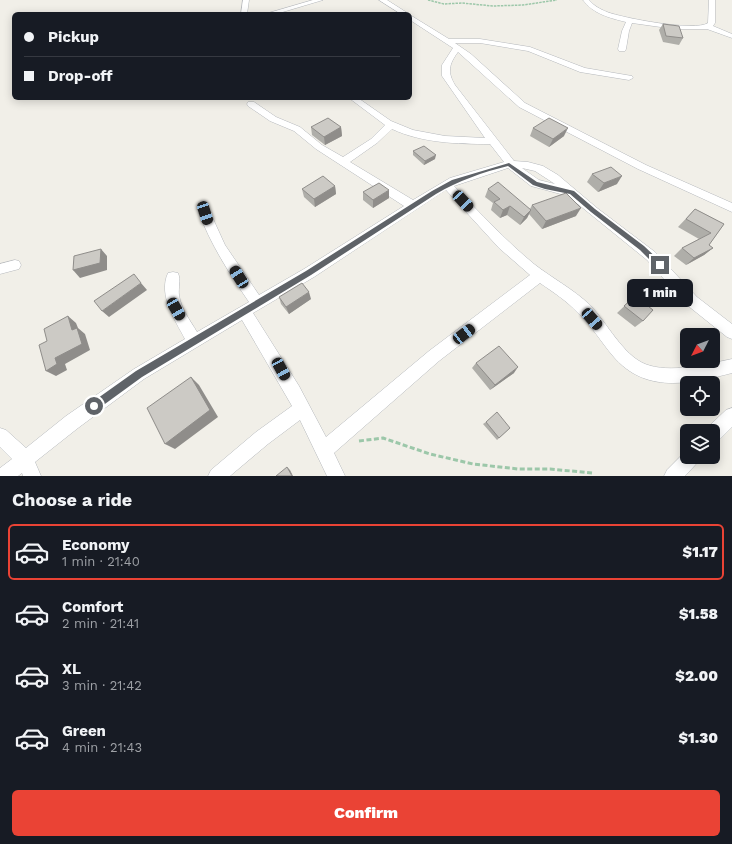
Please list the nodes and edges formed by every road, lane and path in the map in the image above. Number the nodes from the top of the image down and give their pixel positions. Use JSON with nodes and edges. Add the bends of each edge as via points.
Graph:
{"nodes":[{"id":1,"x":246,"y":0,"type":"edge"},
{"id":2,"x":304,"y":0,"type":"edge"},
{"id":3,"x":382,"y":0,"type":"edge"},
{"id":4,"x":428,"y":0,"type":"edge"},
{"id":5,"x":556,"y":0,"type":"edge"},
{"id":6,"x":586,"y":0,"type":"edge"},
{"id":7,"x":712,"y":0,"type":"edge"},
{"id":8,"x":317,"y":1,"type":"edge"},
{"id":9,"x":244,"y":12,"type":"edge"},
{"id":10,"x":276,"y":12,"type":"edge"},
{"id":11,"x":403,"y":12,"type":"edge"},
{"id":12,"x":412,"y":18,"type":"edge"},
{"id":13,"x":630,"y":21,"type":"junction"},
{"id":14,"x":709,"y":26,"type":"junction"},
{"id":15,"x":732,"y":29,"type":"edge"},
{"id":16,"x":732,"y":36,"type":"edge"},
{"id":17,"x":448,"y":41,"type":"junction"},
{"id":18,"x":457,"y":48,"type":"junction"},
{"id":19,"x":622,"y":49,"type":"dead end"},
{"id":20,"x":629,"y":78,"type":"dead end"},
{"id":21,"x":356,"y":100,"type":"edge"},
{"id":22,"x":251,"y":104,"type":"dead end"},
{"id":23,"x":391,"y":124,"type":"junction"},
{"id":24,"x":491,"y":141,"type":"junction"},
{"id":25,"x":344,"y":162,"type":"junction"},
{"id":26,"x":510,"y":164,"type":"junction"},
{"id":27,"x":448,"y":185,"type":"junction"},
{"id":28,"x":413,"y":206,"type":"junction"},
{"id":29,"x":732,"y":208,"type":"edge"},
{"id":30,"x":205,"y":213,"type":"dead end"},
{"id":31,"x":15,"y":265,"type":"dead end"},
{"id":32,"x":0,"y":269,"type":"edge"},
{"id":33,"x":540,"y":275,"type":"junction"},
{"id":34,"x":173,"y":277,"type":"dead end"},
{"id":35,"x":258,"y":303,"type":"junction"},
{"id":36,"x":244,"y":311,"type":"junction"},
{"id":37,"x":732,"y":332,"type":"edge"},
{"id":38,"x":194,"y":340,"type":"junction"},
{"id":39,"x":732,"y":366,"type":"edge"},
{"id":40,"x":302,"y":408,"type":"junction"},
{"id":41,"x":732,"y":416,"type":"edge"},
{"id":42,"x":720,"y":427,"type":"edge"},
{"id":43,"x":0,"y":436,"type":"edge"},
{"id":44,"x":328,"y":448,"type":"junction"},
{"id":45,"x":25,"y":459,"type":"junction"},
{"id":46,"x":684,"y":464,"type":"edge"},
{"id":47,"x":592,"y":472,"type":"dead end"},
{"id":48,"x":4,"y":476,"type":"edge"},
{"id":49,"x":32,"y":476,"type":"edge"},
{"id":50,"x":217,"y":476,"type":"edge"},
{"id":51,"x":336,"y":476,"type":"edge"},
{"id":52,"x":673,"y":476,"type":"edge"}],
"edges":[{"from":1,"to":9,"type":"street"},
{"from":2,"to":8,"type":"street"},
{"from":3,"to":11,"type":"street"},
{"from":4,"to":5,"type":"path","via":[[444,4],[493,6]]},
{"from":6,"to":13,"type":"street","via":[[604,13]]},
{"from":7,"to":14,"type":"street","via":[[712,23]]},
{"from":8,"to":10,"type":"street"},
{"from":12,"to":17,"type":"street"},
{"from":13,"to":14,"type":"street","via":[[694,28]]},
{"from":13,"to":19,"type":"street","via":[[624,32]]},
{"from":14,"to":15,"type":"street"},
{"from":14,"to":16,"type":"street"},
{"from":17,"to":18,"type":"street"},
{"from":17,"to":20,"type":"street","via":[[480,42],[530,49],[583,70]]},
{"from":18,"to":24,"type":"street","via":[[445,68],[445,74]]},
{"from":18,"to":29,"type":"street","via":[[522,105],[642,167]]},
{"from":21,"to":23,"type":"street"},
{"from":22,"to":25,"type":"street","via":[[273,119],[298,129],[319,147]]},
{"from":23,"to":24,"type":"street","via":[[399,129],[430,136]]},
{"from":23,"to":25,"type":"street","via":[[374,141]]},
{"from":24,"to":26,"type":"street"},
{"from":25,"to":28,"type":"street"},
{"from":26,"to":27,"type":"street","via":[[480,172]]},
{"from":26,"to":37,"type":"street","via":[[539,168],[572,192],[651,256],[692,301]]},
{"from":27,"to":28,"type":"street"},
{"from":27,"to":33,"type":"street","via":[[499,240],[524,264]]},
{"from":28,"to":35,"type":"street"},
{"from":30,"to":35,"type":"street","via":[[212,233]]},
{"from":31,"to":32,"type":"street"},
{"from":33,"to":39,"type":"street","via":[[585,310],[622,355],[641,371],[657,375],[700,373]]},
{"from":33,"to":44,"type":"street","via":[[434,356]]},
{"from":34,"to":38,"type":"street","via":[[171,297]]},
{"from":35,"to":36,"type":"street"},
{"from":36,"to":38,"type":"street"},
{"from":36,"to":40,"type":"street","via":[[274,356]]},
{"from":38,"to":45,"type":"street","via":[[139,374]]},
{"from":40,"to":44,"type":"street"},
{"from":40,"to":50,"type":"street"},
{"from":41,"to":42,"type":"street"},
{"from":43,"to":45,"type":"street"},
{"from":44,"to":47,"type":"path","via":[[382,438],[430,454],[472,464]]},
{"from":44,"to":51,"type":"street"},
{"from":45,"to":48,"type":"street"},
{"from":45,"to":49,"type":"street"},
{"from":46,"to":52,"type":"street"}]}
